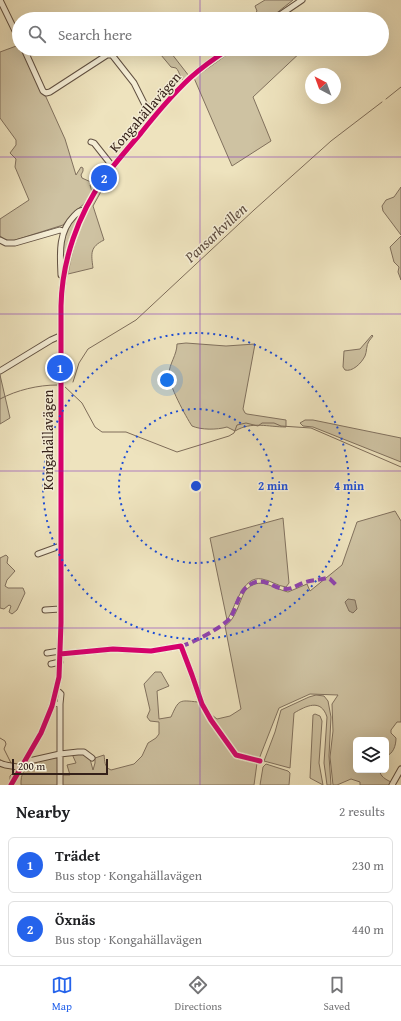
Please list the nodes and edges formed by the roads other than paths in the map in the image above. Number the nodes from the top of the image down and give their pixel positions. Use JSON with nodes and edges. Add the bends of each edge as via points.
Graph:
{"nodes":[{"id":1,"x":0,"y":0,"type":"edge"},
{"id":2,"x":302,"y":0,"type":"edge"},
{"id":3,"x":284,"y":12,"type":"edge"},
{"id":4,"x":12,"y":25,"type":"edge"},
{"id":5,"x":27,"y":56,"type":"edge"},
{"id":6,"x":105,"y":56,"type":"edge"},
{"id":7,"x":113,"y":56,"type":"edge"},
{"id":8,"x":220,"y":56,"type":"edge"},
{"id":9,"x":159,"y":111,"type":"junction"},
{"id":10,"x":91,"y":142,"type":"dead end"},
{"id":11,"x":112,"y":167,"type":"junction"},
{"id":12,"x":85,"y":210,"type":"junction"},
{"id":13,"x":64,"y":231,"type":"junction"},
{"id":14,"x":0,"y":240,"type":"edge"},
{"id":15,"x":63,"y":277,"type":"junction"},
{"id":16,"x":60,"y":336,"type":"junction"},
{"id":17,"x":0,"y":371,"type":"edge"},
{"id":18,"x":60,"y":546,"type":"junction"},
{"id":19,"x":38,"y":554,"type":"dead end"},
{"id":20,"x":60,"y":609,"type":"junction"},
{"id":21,"x":45,"y":610,"type":"dead end"},
{"id":22,"x":47,"y":653,"type":"dead end"},
{"id":23,"x":60,"y":653,"type":"junction"},
{"id":24,"x":60,"y":662,"type":"junction"},
{"id":25,"x":51,"y":664,"type":"dead end"},
{"id":26,"x":56,"y":691,"type":"junction"},
{"id":27,"x":53,"y":703,"type":"junction"},
{"id":28,"x":60,"y":704,"type":"junction"},
{"id":29,"x":60,"y":754,"type":"junction"},
{"id":30,"x":92,"y":758,"type":"dead end"},
{"id":31,"x":26,"y":760,"type":"junction"},
{"id":32,"x":260,"y":761,"type":"dead end"},
{"id":33,"x":0,"y":763,"type":"edge"},
{"id":34,"x":21,"y":768,"type":"junction"},
{"id":35,"x":401,"y":769,"type":"edge"},
{"id":36,"x":11,"y":785,"type":"edge"},
{"id":37,"x":60,"y":785,"type":"edge"},
{"id":38,"x":392,"y":785,"type":"edge"}],
"edges":[{"from":1,"to":4,"type":"street"},
{"from":2,"to":3,"type":"street"},
{"from":5,"to":6,"type":"street","via":[[46,93]]},
{"from":7,"to":9,"type":"street","via":[[134,83],[146,106]]},
{"from":8,"to":9,"type":"street","name":"Kongahällavägen","via":[[191,78]]},
{"from":9,"to":11,"type":"street","name":"Kongahällavägen"},
{"from":10,"to":11,"type":"street"},
{"from":11,"to":12,"type":"street","name":"Kongahällavägen"},
{"from":12,"to":13,"type":"street","via":[[72,218]]},
{"from":12,"to":15,"type":"street","name":"Kongahällavägen","via":[[72,240]]},
{"from":13,"to":14,"type":"street","via":[[15,243]]},
{"from":13,"to":15,"type":"street","via":[[60,255]]},
{"from":15,"to":16,"type":"street","name":"Kongahällavägen"},
{"from":16,"to":17,"type":"street"},
{"from":16,"to":18,"type":"street","name":"Kongahällavägen"},
{"from":18,"to":19,"type":"street"},
{"from":18,"to":20,"type":"street","name":"Kongahällavägen"},
{"from":20,"to":21,"type":"street"},
{"from":20,"to":23,"type":"street","name":"Kongahällavägen"},
{"from":22,"to":23,"type":"street"},
{"from":23,"to":24,"type":"street","name":"Kongahällavägen"},
{"from":23,"to":32,"type":"street","via":[[113,649],[152,652],[181,646],[202,704],[211,720],[236,754]]},
{"from":24,"to":25,"type":"street"},
{"from":24,"to":26,"type":"street","name":"Kongahällavägen"},
{"from":26,"to":27,"type":"street","name":"Kongahällavägen"},
{"from":26,"to":28,"type":"street","via":[[61,693]]},
{"from":27,"to":28,"type":"street"},
{"from":27,"to":31,"type":"street","name":"Kongahällavägen"},
{"from":28,"to":29,"type":"street"},
{"from":29,"to":30,"type":"street","via":[[84,752]]},
{"from":29,"to":31,"type":"street"},
{"from":29,"to":37,"type":"street"},
{"from":31,"to":34,"type":"street","name":"Kongahällavägen"},
{"from":33,"to":34,"type":"street","via":[[8,767]]},
{"from":34,"to":36,"type":"street","name":"Kongahällavägen"},
{"from":35,"to":38,"type":"street"}]}
